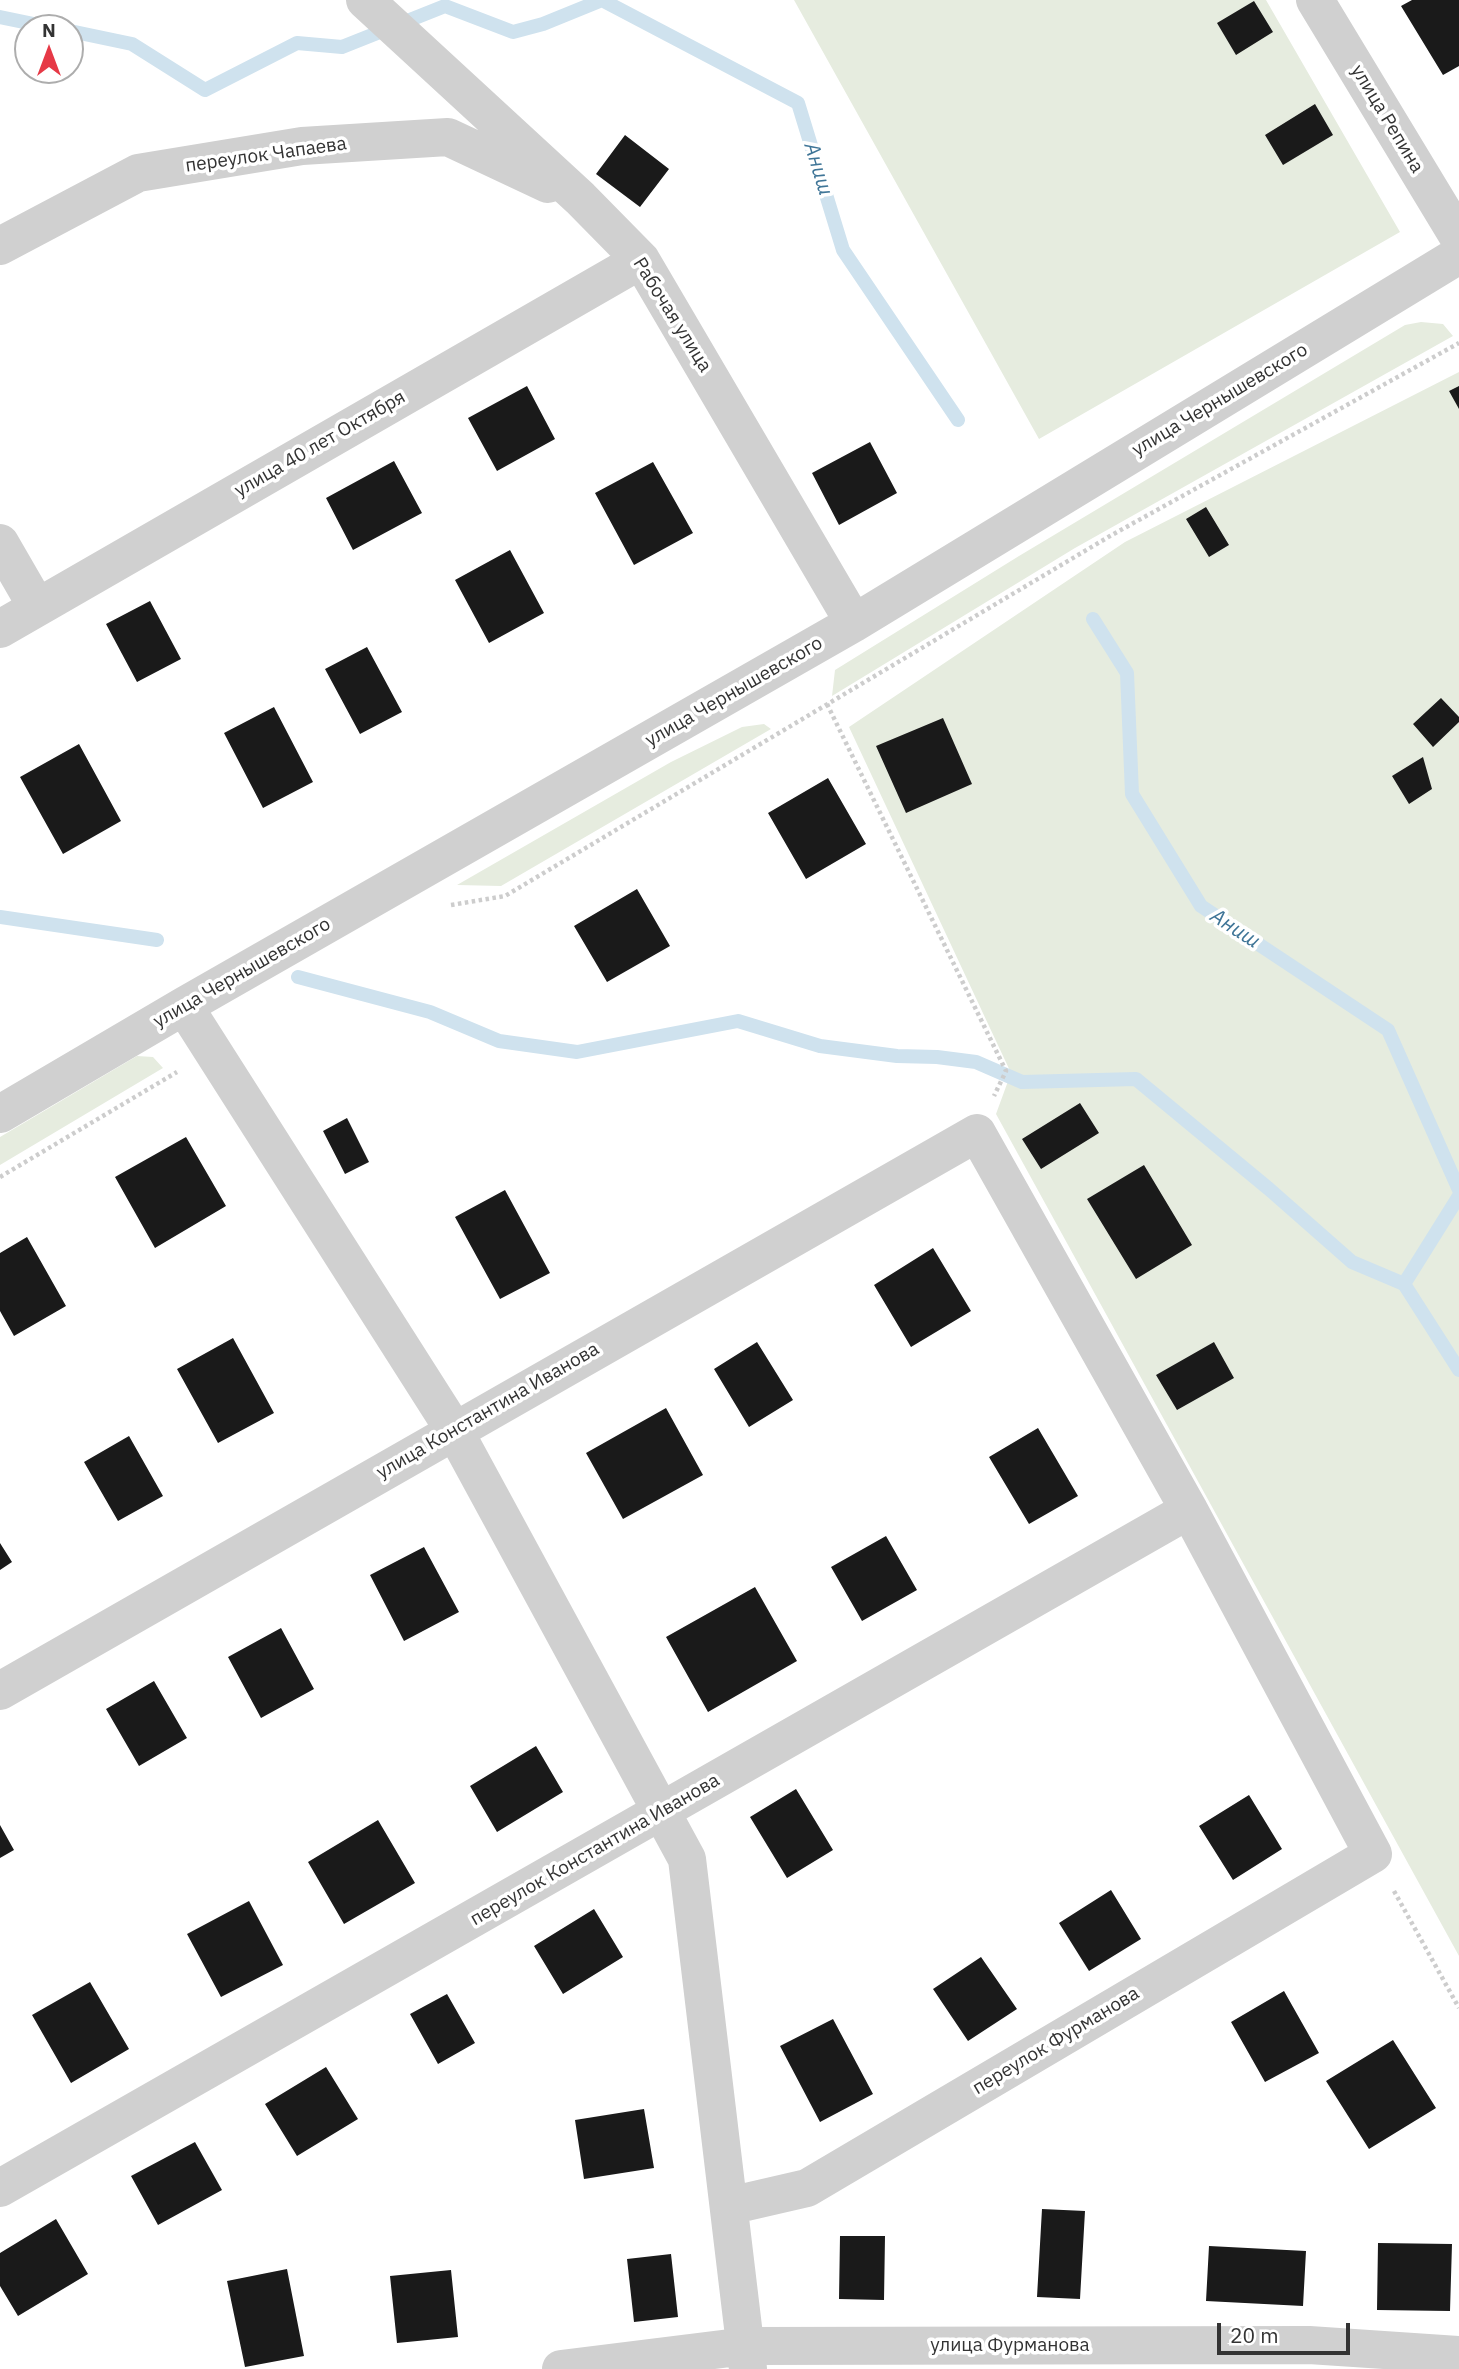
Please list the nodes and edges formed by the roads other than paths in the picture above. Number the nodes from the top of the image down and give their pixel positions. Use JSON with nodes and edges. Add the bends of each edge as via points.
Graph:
{"nodes":[{"id":1,"x":365,"y":0,"type":"edge"},
{"id":2,"x":1315,"y":0,"type":"edge"},
{"id":3,"x":580,"y":198,"type":"junction"},
{"id":4,"x":1459,"y":238,"type":"edge"},
{"id":5,"x":0,"y":246,"type":"edge"},
{"id":6,"x":1459,"y":254,"type":"edge"},
{"id":7,"x":641,"y":260,"type":"junction"},
{"id":8,"x":0,"y":543,"type":"edge"},
{"id":9,"x":37,"y":607,"type":"junction"},
{"id":10,"x":854,"y":623,"type":"junction"},
{"id":11,"x":0,"y":629,"type":"edge"},
{"id":12,"x":184,"y":1006,"type":"junction"},
{"id":13,"x":0,"y":1114,"type":"edge"},
{"id":14,"x":454,"y":1430,"type":"junction"},
{"id":15,"x":1189,"y":1510,"type":"junction"},
{"id":16,"x":0,"y":1691,"type":"edge"},
{"id":17,"x":662,"y":1812,"type":"junction"},
{"id":18,"x":0,"y":2188,"type":"edge"},
{"id":19,"x":729,"y":2206,"type":"junction"},
{"id":20,"x":1459,"y":2355,"type":"edge"},
{"id":21,"x":747,"y":2357,"type":"edge"},
{"id":22,"x":561,"y":2369,"type":"edge"}],
"edges":[{"from":1,"to":3,"type":"street","name":"Рабочая улица"},
{"from":2,"to":4,"type":"street","name":"улица Репина"},
{"from":3,"to":5,"type":"street","name":"переулок Чапаева","via":[[448,138],[302,146],[138,173]]},
{"from":3,"to":7,"type":"street","name":"Рабочая улица"},
{"from":6,"to":10,"type":"street","name":"улица Чернышевского"},
{"from":7,"to":9,"type":"street","name":"улица 40 лет Октября"},
{"from":7,"to":10,"type":"street","name":"Рабочая улица"},
{"from":8,"to":9,"type":"street"},
{"from":9,"to":11,"type":"street","name":"улица 40 лет Октября"},
{"from":10,"to":12,"type":"street","name":"улица Чернышевского"},
{"from":12,"to":13,"type":"street","name":"улица Чернышевского"},
{"from":12,"to":14,"type":"street"},
{"from":14,"to":15,"type":"street","name":"улица Константина Иванова","via":[[978,1133]]},
{"from":14,"to":16,"type":"street","name":"улица Константина Иванова"},
{"from":14,"to":17,"type":"street"},
{"from":15,"to":17,"type":"street","name":"переулок Константина Иванова"},
{"from":15,"to":19,"type":"street","name":"переулок Фурманова","via":[[1373,1854],[807,2188]]},
{"from":17,"to":18,"type":"street","name":"переулок Константина Иванова"},
{"from":17,"to":19,"type":"street","via":[[687,1859]]},
{"from":19,"to":21,"type":"street"},
{"from":20,"to":21,"type":"street","name":"улица Фурманова","via":[[1309,2345]]},
{"from":21,"to":22,"type":"street","name":"улица Фурманова"}]}
